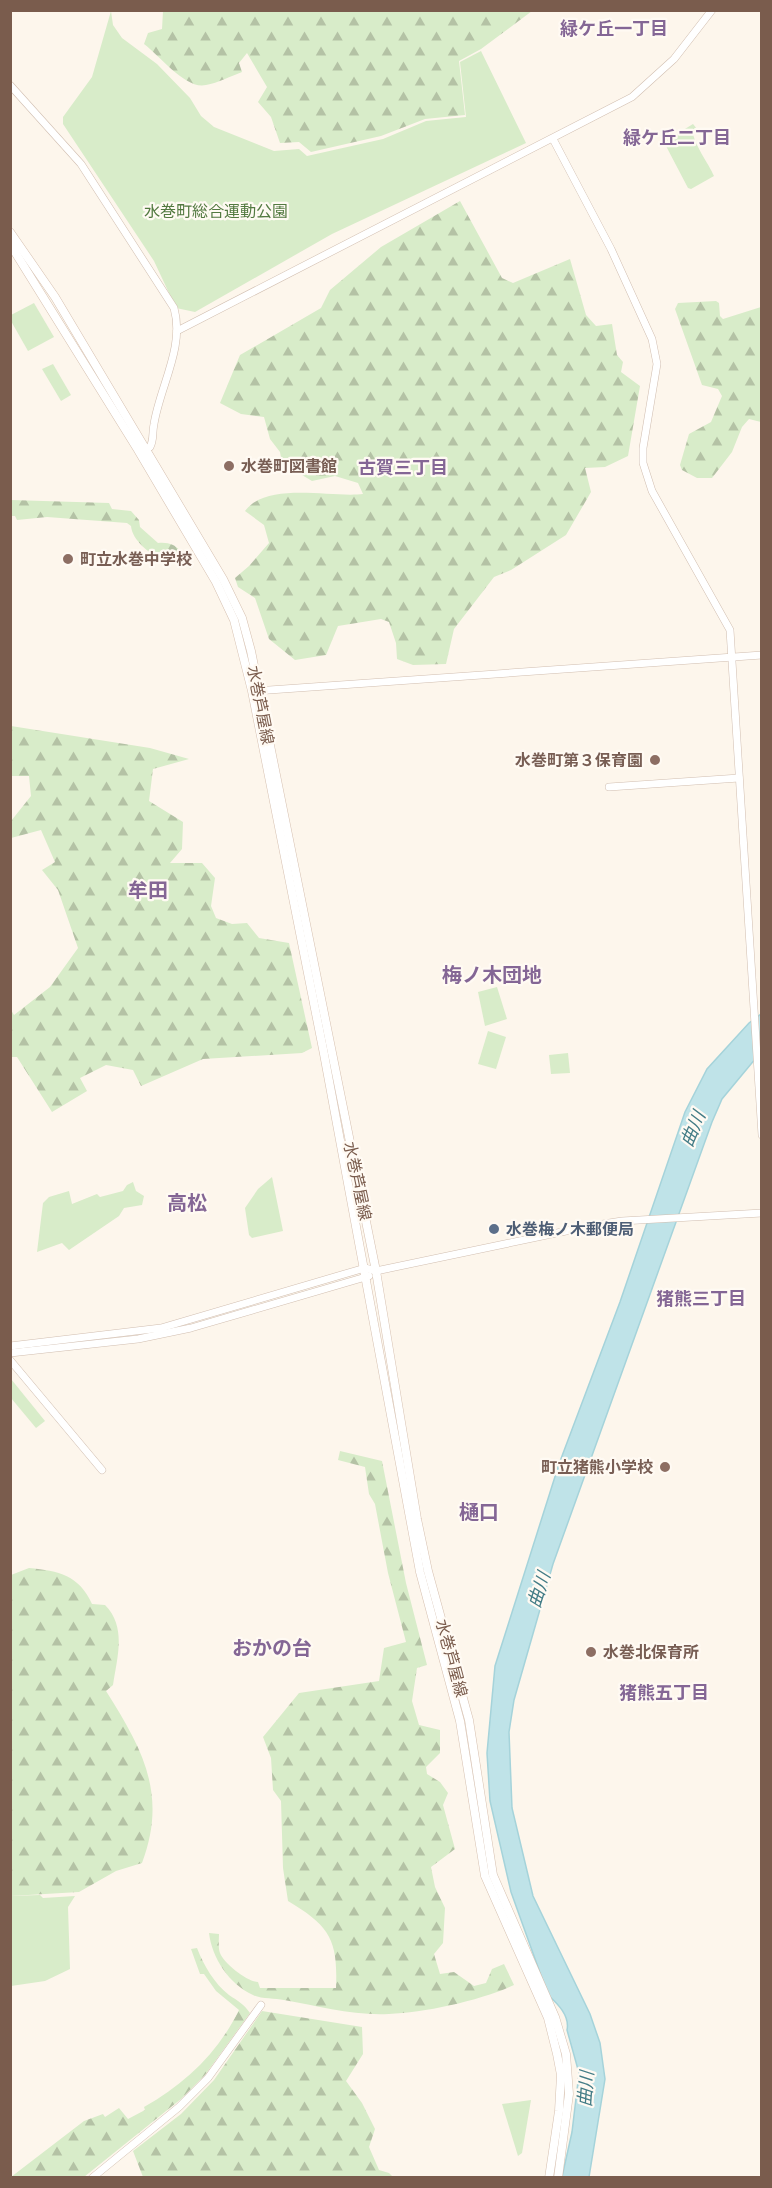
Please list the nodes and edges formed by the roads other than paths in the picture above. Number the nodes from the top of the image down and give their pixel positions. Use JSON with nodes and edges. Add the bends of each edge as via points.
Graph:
{"nodes":[{"id":1,"x":712,"y":10,"type":"edge"},
{"id":2,"x":10,"y":85,"type":"edge"},
{"id":3,"x":553,"y":139,"type":"junction"},
{"id":4,"x":10,"y":232,"type":"edge"},
{"id":5,"x":10,"y":244,"type":"edge"},
{"id":6,"x":177,"y":331,"type":"junction"},
{"id":7,"x":141,"y":450,"type":"junction"},
{"id":8,"x":762,"y":655,"type":"edge"},
{"id":9,"x":732,"y":657,"type":"junction"},
{"id":10,"x":255,"y":691,"type":"junction"},
{"id":11,"x":739,"y":778,"type":"junction"},
{"id":12,"x":609,"y":787,"type":"dead end"},
{"id":13,"x":762,"y":1135,"type":"edge"},
{"id":14,"x":762,"y":1214,"type":"edge"},
{"id":15,"x":365,"y":1268,"type":"junction"},
{"id":16,"x":376,"y":1271,"type":"junction"},
{"id":17,"x":367,"y":1278,"type":"junction"},
{"id":18,"x":10,"y":1346,"type":"edge"},
{"id":19,"x":10,"y":1353,"type":"edge"},
{"id":20,"x":10,"y":1360,"type":"edge"},
{"id":21,"x":102,"y":1470,"type":"dead end"},
{"id":22,"x":261,"y":2005,"type":"dead end"},
{"id":23,"x":92,"y":2178,"type":"edge"},
{"id":24,"x":549,"y":2178,"type":"edge"},
{"id":25,"x":558,"y":2178,"type":"edge"}],
"edges":[{"from":1,"to":3,"type":"street","via":[[674,59],[647,85],[615,107]]},
{"from":2,"to":6,"type":"street","via":[[64,143],[103,195],[167,294],[176,314]]},
{"from":3,"to":6,"type":"street"},
{"from":3,"to":9,"type":"street","via":[[650,333],[657,364],[644,463],[652,491],[730,630]]},
{"from":4,"to":7,"type":"main road","name":"水巻芦屋線","via":[[55,297]]},
{"from":5,"to":7,"type":"main road","name":"水巻芦屋線"},
{"from":6,"to":7,"type":"street","via":[[153,441]]},
{"from":7,"to":10,"type":"main road","name":"水巻芦屋線","via":[[232,596],[248,640]]},
{"from":8,"to":9,"type":"street"},
{"from":9,"to":10,"type":"street"},
{"from":9,"to":11,"type":"street"},
{"from":10,"to":15,"type":"main road","name":"水巻芦屋線"},
{"from":10,"to":16,"type":"main road","name":"水巻芦屋線"},
{"from":11,"to":12,"type":"street"},
{"from":11,"to":13,"type":"street"},
{"from":14,"to":16,"type":"street","via":[[590,1226]]},
{"from":15,"to":16,"type":"street"},
{"from":15,"to":17,"type":"main road","name":"水巻芦屋線"},
{"from":15,"to":18,"type":"street","via":[[160,1328]]},
{"from":16,"to":17,"type":"street"},
{"from":16,"to":25,"type":"main road","name":"水巻芦屋線","via":[[417,1519],[469,1720],[492,1875],[555,2017],[566,2054],[569,2094]]},
{"from":17,"to":19,"type":"street","via":[[162,1334]]},
{"from":17,"to":24,"type":"main road","name":"水巻芦屋線","via":[[420,1572],[460,1721],[485,1876],[548,2018],[558,2054],[559,2111]]},
{"from":20,"to":21,"type":"street"},
{"from":22,"to":23,"type":"street","via":[[208,2078],[179,2107]]}]}
